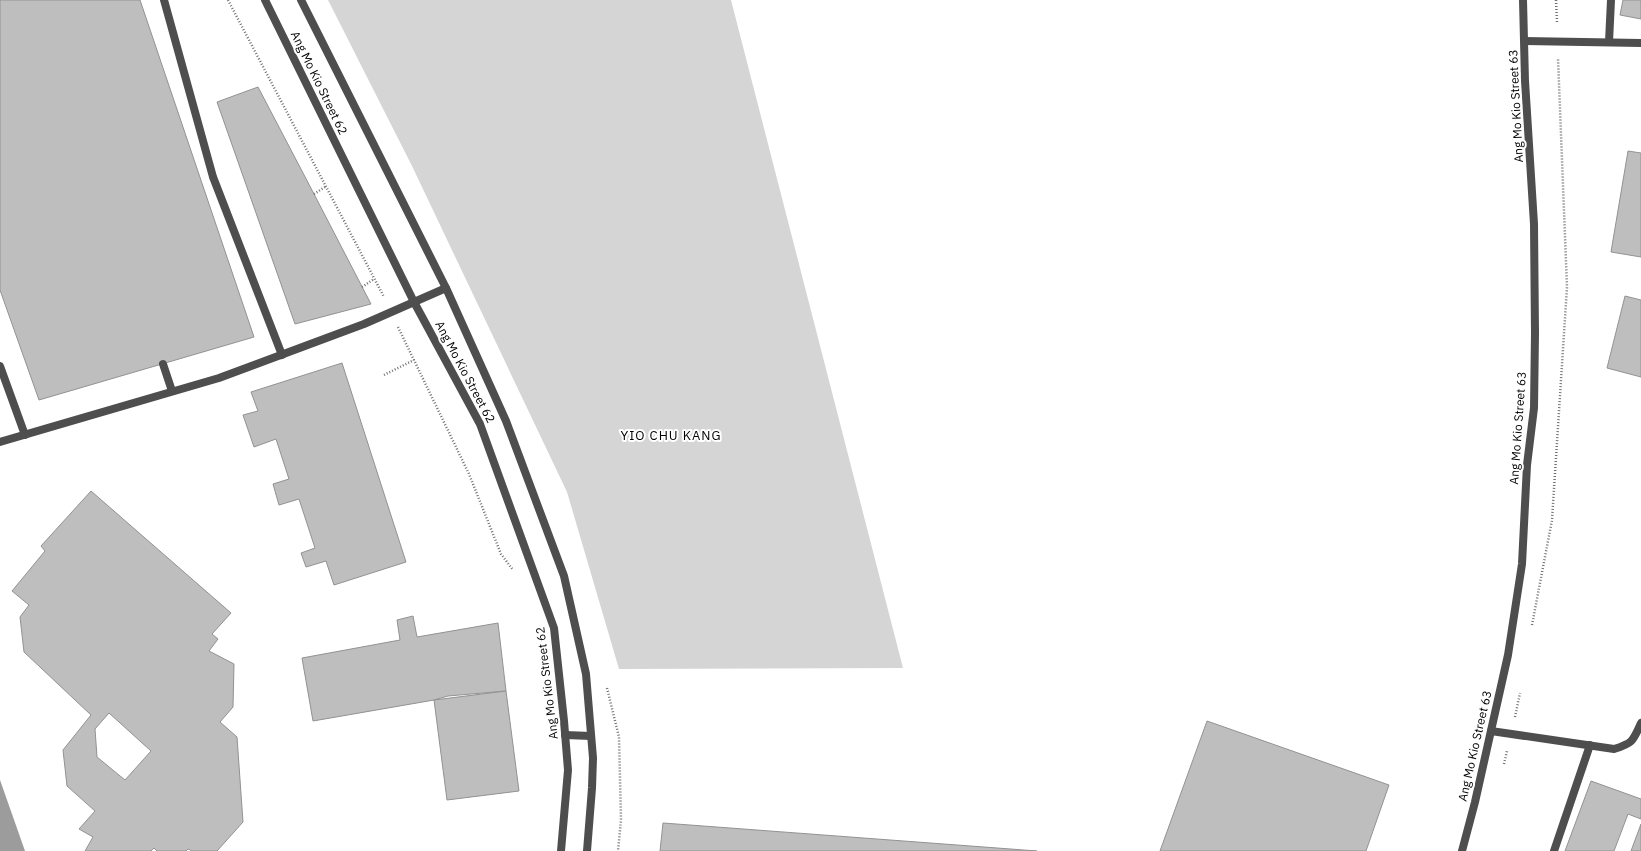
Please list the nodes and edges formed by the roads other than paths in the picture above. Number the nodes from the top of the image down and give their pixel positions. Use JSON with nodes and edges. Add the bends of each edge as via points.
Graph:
{"nodes":[{"id":1,"x":164,"y":0,"type":"edge"},
{"id":2,"x":265,"y":0,"type":"edge"},
{"id":3,"x":301,"y":0,"type":"edge"},
{"id":4,"x":1523,"y":0,"type":"edge"},
{"id":5,"x":1611,"y":0,"type":"edge"},
{"id":6,"x":1525,"y":41,"type":"junction"},
{"id":7,"x":1608,"y":42,"type":"junction"},
{"id":8,"x":1641,"y":42,"type":"edge"},
{"id":9,"x":446,"y":288,"type":"junction"},
{"id":10,"x":414,"y":302,"type":"junction"},
{"id":11,"x":282,"y":355,"type":"junction"},
{"id":12,"x":163,"y":364,"type":"dead end"},
{"id":13,"x":0,"y":366,"type":"edge"},
{"id":14,"x":172,"y":391,"type":"junction"},
{"id":15,"x":24,"y":434,"type":"junction"},
{"id":16,"x":0,"y":442,"type":"edge"},
{"id":17,"x":1641,"y":723,"type":"edge"},
{"id":18,"x":1491,"y":731,"type":"junction"},
{"id":19,"x":565,"y":735,"type":"junction"},
{"id":20,"x":591,"y":736,"type":"junction"},
{"id":21,"x":1590,"y":745,"type":"junction"},
{"id":22,"x":561,"y":851,"type":"edge"},
{"id":23,"x":587,"y":851,"type":"edge"},
{"id":24,"x":1462,"y":851,"type":"edge"},
{"id":25,"x":1554,"y":851,"type":"edge"}],
"edges":[{"from":1,"to":11,"type":"street","via":[[213,177]]},
{"from":2,"to":10,"type":"street","name":"Ang Mo Kio Street 62"},
{"from":3,"to":9,"type":"street","name":"Ang Mo Kio Street 62"},
{"from":4,"to":6,"type":"street","name":"Ang Mo Kio Street 63"},
{"from":5,"to":7,"type":"street"},
{"from":6,"to":7,"type":"street"},
{"from":6,"to":18,"type":"street","name":"Ang Mo Kio Street 63","via":[[1534,224],[1534,408],[1527,465],[1522,564],[1508,655]]},
{"from":7,"to":8,"type":"street"},
{"from":9,"to":10,"type":"street"},
{"from":9,"to":20,"type":"street","name":"Ang Mo Kio Street 62","via":[[506,421],[564,576],[586,674]]},
{"from":10,"to":11,"type":"street"},
{"from":10,"to":19,"type":"street","name":"Ang Mo Kio Street 62","via":[[480,424],[554,628]]},
{"from":11,"to":14,"type":"street","via":[[219,378]]},
{"from":12,"to":14,"type":"street"},
{"from":13,"to":15,"type":"street"},
{"from":14,"to":15,"type":"street"},
{"from":15,"to":16,"type":"street"},
{"from":17,"to":21,"type":"street","via":[[1629,744],[1614,749]]},
{"from":18,"to":21,"type":"street"},
{"from":18,"to":24,"type":"street","name":"Ang Mo Kio Street 63"},
{"from":19,"to":20,"type":"street"},
{"from":19,"to":22,"type":"street","name":"Ang Mo Kio Street 62","via":[[568,770]]},
{"from":20,"to":23,"type":"street","name":"Ang Mo Kio Street 62","via":[[592,788]]},
{"from":21,"to":25,"type":"street"}]}
